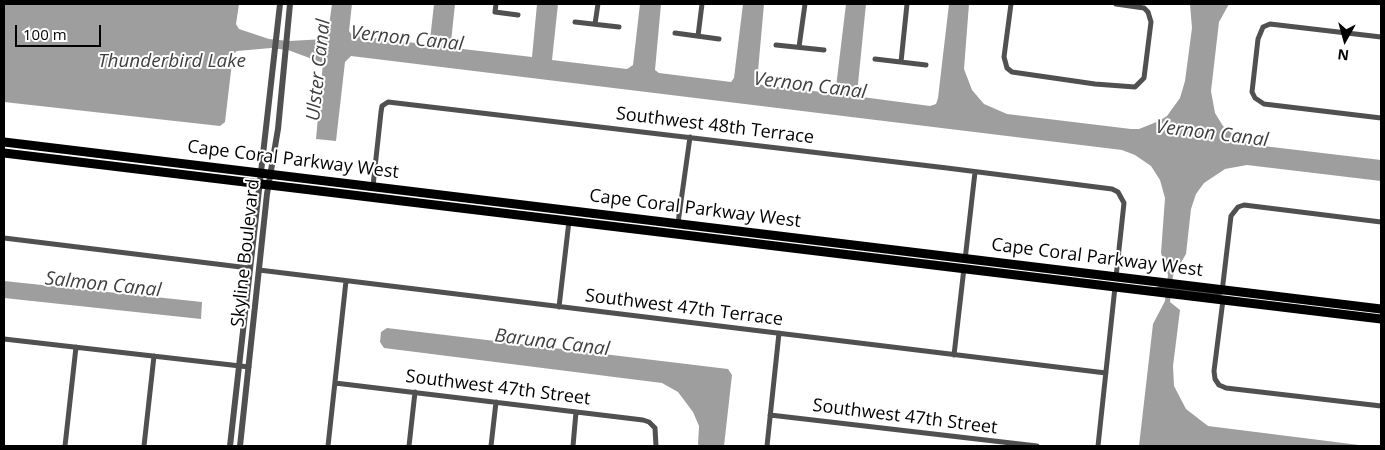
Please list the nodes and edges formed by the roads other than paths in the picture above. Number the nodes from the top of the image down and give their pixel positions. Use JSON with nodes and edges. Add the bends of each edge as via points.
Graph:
{"nodes":[{"id":1,"x":280,"y":4,"type":"edge"},
{"id":2,"x":290,"y":4,"type":"edge"},
{"id":3,"x":496,"y":4,"type":"edge"},
{"id":4,"x":598,"y":4,"type":"edge"},
{"id":5,"x":702,"y":4,"type":"edge"},
{"id":6,"x":805,"y":4,"type":"edge"},
{"id":7,"x":907,"y":4,"type":"edge"},
{"id":8,"x":1011,"y":4,"type":"edge"},
{"id":9,"x":1116,"y":4,"type":"edge"},
{"id":10,"x":518,"y":15,"type":"dead end"},
{"id":11,"x":575,"y":22,"type":"dead end"},
{"id":12,"x":595,"y":24,"type":"junction"},
{"id":13,"x":619,"y":27,"type":"dead end"},
{"id":14,"x":675,"y":33,"type":"dead end"},
{"id":15,"x":698,"y":36,"type":"junction"},
{"id":16,"x":1381,"y":36,"type":"edge"},
{"id":17,"x":720,"y":39,"type":"dead end"},
{"id":18,"x":776,"y":45,"type":"dead end"},
{"id":19,"x":799,"y":47,"type":"junction"},
{"id":20,"x":824,"y":50,"type":"dead end"},
{"id":21,"x":875,"y":59,"type":"dead end"},
{"id":22,"x":901,"y":62,"type":"junction"},
{"id":23,"x":926,"y":65,"type":"dead end"},
{"id":24,"x":1381,"y":118,"type":"edge"},
{"id":25,"x":690,"y":137,"type":"junction"},
{"id":26,"x":4,"y":142,"type":"edge"},
{"id":27,"x":4,"y":153,"type":"edge"},
{"id":28,"x":260,"y":172,"type":"junction"},
{"id":29,"x":976,"y":172,"type":"junction"},
{"id":30,"x":270,"y":173,"type":"junction"},
{"id":31,"x":263,"y":183,"type":"junction"},
{"id":32,"x":373,"y":186,"type":"junction"},
{"id":33,"x":568,"y":221,"type":"junction"},
{"id":34,"x":1381,"y":222,"type":"edge"},
{"id":35,"x":678,"y":223,"type":"junction"},
{"id":36,"x":599,"y":224,"type":"junction"},
{"id":37,"x":254,"y":225,"type":"junction"},
{"id":38,"x":759,"y":233,"type":"junction"},
{"id":39,"x":686,"y":235,"type":"junction"},
{"id":40,"x":4,"y":238,"type":"edge"},
{"id":41,"x":965,"y":258,"type":"junction"},
{"id":42,"x":249,"y":268,"type":"junction"},
{"id":43,"x":964,"y":268,"type":"junction"},
{"id":44,"x":260,"y":270,"type":"junction"},
{"id":45,"x":1116,"y":276,"type":"junction"},
{"id":46,"x":346,"y":281,"type":"junction"},
{"id":47,"x":1115,"y":287,"type":"junction"},
{"id":48,"x":1223,"y":289,"type":"junction"},
{"id":49,"x":1153,"y":291,"type":"junction"},
{"id":50,"x":1223,"y":300,"type":"junction"},
{"id":51,"x":559,"y":307,"type":"junction"},
{"id":52,"x":1369,"y":307,"type":"junction"},
{"id":53,"x":1381,"y":308,"type":"edge"},
{"id":54,"x":1298,"y":309,"type":"junction"},
{"id":55,"x":1381,"y":319,"type":"edge"},
{"id":56,"x":779,"y":333,"type":"junction"},
{"id":57,"x":252,"y":334,"type":"junction"},
{"id":58,"x":4,"y":338,"type":"edge"},
{"id":59,"x":76,"y":347,"type":"junction"},
{"id":60,"x":954,"y":354,"type":"junction"},
{"id":61,"x":154,"y":356,"type":"junction"},
{"id":62,"x":238,"y":366,"type":"junction"},
{"id":63,"x":249,"y":366,"type":"junction"},
{"id":64,"x":1106,"y":373,"type":"junction"},
{"id":65,"x":335,"y":383,"type":"junction"},
{"id":66,"x":415,"y":392,"type":"junction"},
{"id":67,"x":496,"y":402,"type":"junction"},
{"id":68,"x":1381,"y":406,"type":"edge"},
{"id":69,"x":576,"y":412,"type":"junction"},
{"id":70,"x":770,"y":415,"type":"junction"},
{"id":71,"x":65,"y":446,"type":"edge"},
{"id":72,"x":144,"y":446,"type":"edge"},
{"id":73,"x":230,"y":446,"type":"edge"},
{"id":74,"x":240,"y":446,"type":"edge"},
{"id":75,"x":328,"y":446,"type":"edge"},
{"id":76,"x":409,"y":446,"type":"edge"},
{"id":77,"x":491,"y":446,"type":"edge"},
{"id":78,"x":573,"y":446,"type":"edge"},
{"id":79,"x":656,"y":446,"type":"edge"},
{"id":80,"x":767,"y":446,"type":"edge"},
{"id":81,"x":1037,"y":446,"type":"edge"},
{"id":82,"x":1098,"y":446,"type":"edge"}],
"edges":[{"from":1,"to":28,"type":"street","name":"Skyline Boulevard"},
{"from":2,"to":30,"type":"street","name":"Skyline Boulevard","via":[[277,136]]},
{"from":3,"to":10,"type":"street","via":[[495,12]]},
{"from":4,"to":12,"type":"street"},
{"from":5,"to":15,"type":"street"},
{"from":6,"to":19,"type":"street"},
{"from":7,"to":22,"type":"street"},
{"from":8,"to":9,"type":"street","via":[[1004,57],[1007,68],[1018,74],[1129,88],[1144,78],[1151,22],[1144,8]]},
{"from":11,"to":12,"type":"street"},
{"from":12,"to":13,"type":"street"},
{"from":14,"to":15,"type":"street"},
{"from":15,"to":17,"type":"street"},
{"from":16,"to":24,"type":"street","via":[[1270,24],[1263,27],[1258,39],[1252,83],[1255,98],[1264,104]]},
{"from":18,"to":19,"type":"street"},
{"from":19,"to":20,"type":"street"},
{"from":21,"to":22,"type":"street"},
{"from":22,"to":23,"type":"street"},
{"from":25,"to":29,"type":"street","name":"Southwest 48th Terrace"},
{"from":25,"to":32,"type":"street","name":"Southwest 48th Terrace","via":[[388,102],[382,106]]},
{"from":25,"to":35,"type":"street"},
{"from":26,"to":28,"type":"main road","name":"Cape Coral Parkway West"},
{"from":27,"to":31,"type":"main road","name":"Cape Coral Parkway West"},
{"from":28,"to":30,"type":"main road","name":"Cape Coral Parkway West"},
{"from":28,"to":31,"type":"street","name":"Skyline Boulevard"},
{"from":29,"to":41,"type":"street"},
{"from":29,"to":45,"type":"street","name":"Southwest 48th Terrace","via":[[1112,189],[1124,203]]},
{"from":30,"to":31,"type":"street","name":"Skyline Boulevard"},
{"from":30,"to":32,"type":"main road","name":"Cape Coral Parkway West"},
{"from":31,"to":33,"type":"main road","name":"Cape Coral Parkway West"},
{"from":31,"to":37,"type":"street","name":"Skyline Boulevard"},
{"from":31,"to":44,"type":"street","name":"Skyline Boulevard"},
{"from":32,"to":35,"type":"main road","name":"Cape Coral Parkway West"},
{"from":33,"to":36,"type":"main road","name":"Cape Coral Parkway West"},
{"from":33,"to":51,"type":"street"},
{"from":34,"to":48,"type":"street","via":[[1264,207],[1238,207],[1231,216]]},
{"from":35,"to":36,"type":"main road","via":[[665,227],[612,221]]},
{"from":35,"to":38,"type":"main road","name":"Cape Coral Parkway West"},
{"from":36,"to":39,"type":"main road","name":"Cape Coral Parkway West"},
{"from":37,"to":42,"type":"street","name":"Skyline Boulevard"},
{"from":37,"to":44,"type":"street","via":[[254,261]]},
{"from":38,"to":39,"type":"main road","via":[[740,236],[691,230]]},
{"from":38,"to":41,"type":"main road","name":"Cape Coral Parkway West"},
{"from":39,"to":43,"type":"main road","name":"Cape Coral Parkway West"},
{"from":40,"to":42,"type":"street"},
{"from":41,"to":43,"type":"street"},
{"from":41,"to":45,"type":"main road","name":"Cape Coral Parkway West"},
{"from":42,"to":57,"type":"street","via":[[254,281],[250,313]]},
{"from":42,"to":62,"type":"street","name":"Skyline Boulevard"},
{"from":43,"to":47,"type":"main road","name":"Cape Coral Parkway West"},
{"from":43,"to":60,"type":"street"},
{"from":44,"to":46,"type":"street","name":"Southwest 47th Terrace"},
{"from":44,"to":57,"type":"street","name":"Skyline Boulevard"},
{"from":45,"to":48,"type":"main road","name":"Cape Coral Parkway West"},
{"from":46,"to":51,"type":"street","name":"Southwest 47th Terrace"},
{"from":46,"to":65,"type":"street"},
{"from":47,"to":49,"type":"main road","name":"Cape Coral Parkway West"},
{"from":47,"to":64,"type":"street"},
{"from":48,"to":49,"type":"street","via":[[1221,293],[1212,294],[1162,288]]},
{"from":48,"to":52,"type":"main road","name":"Cape Coral Parkway West"},
{"from":49,"to":50,"type":"main road","name":"Cape Coral Parkway West"},
{"from":50,"to":54,"type":"main road","name":"Cape Coral Parkway West"},
{"from":50,"to":68,"type":"street","via":[[1214,371],[1218,385]]},
{"from":51,"to":56,"type":"street","name":"Southwest 47th Terrace"},
{"from":52,"to":53,"type":"main road","name":"Cape Coral Parkway West"},
{"from":52,"to":54,"type":"main road","via":[[1348,310],[1302,304]]},
{"from":54,"to":55,"type":"main road","name":"Cape Coral Parkway West"},
{"from":56,"to":60,"type":"street","name":"Southwest 47th Terrace"},
{"from":56,"to":70,"type":"street"},
{"from":57,"to":63,"type":"street","name":"Skyline Boulevard"},
{"from":58,"to":59,"type":"street"},
{"from":59,"to":61,"type":"street"},
{"from":59,"to":71,"type":"street"},
{"from":60,"to":64,"type":"street","name":"Southwest 47th Terrace"},
{"from":61,"to":62,"type":"street"},
{"from":61,"to":72,"type":"street"},
{"from":62,"to":63,"type":"street"},
{"from":62,"to":73,"type":"street","name":"Skyline Boulevard"},
{"from":63,"to":74,"type":"street","name":"Skyline Boulevard"},
{"from":64,"to":82,"type":"street"},
{"from":65,"to":66,"type":"street","name":"Southwest 47th Street"},
{"from":65,"to":75,"type":"street"},
{"from":66,"to":67,"type":"street","name":"Southwest 47th Street"},
{"from":66,"to":76,"type":"street"},
{"from":67,"to":69,"type":"street","name":"Southwest 47th Street"},
{"from":67,"to":77,"type":"street"},
{"from":69,"to":78,"type":"street"},
{"from":69,"to":79,"type":"street","name":"Southwest 47th Street","via":[[649,422],[655,428]]},
{"from":70,"to":80,"type":"street"},
{"from":70,"to":81,"type":"street","name":"Southwest 47th Street"}]}
